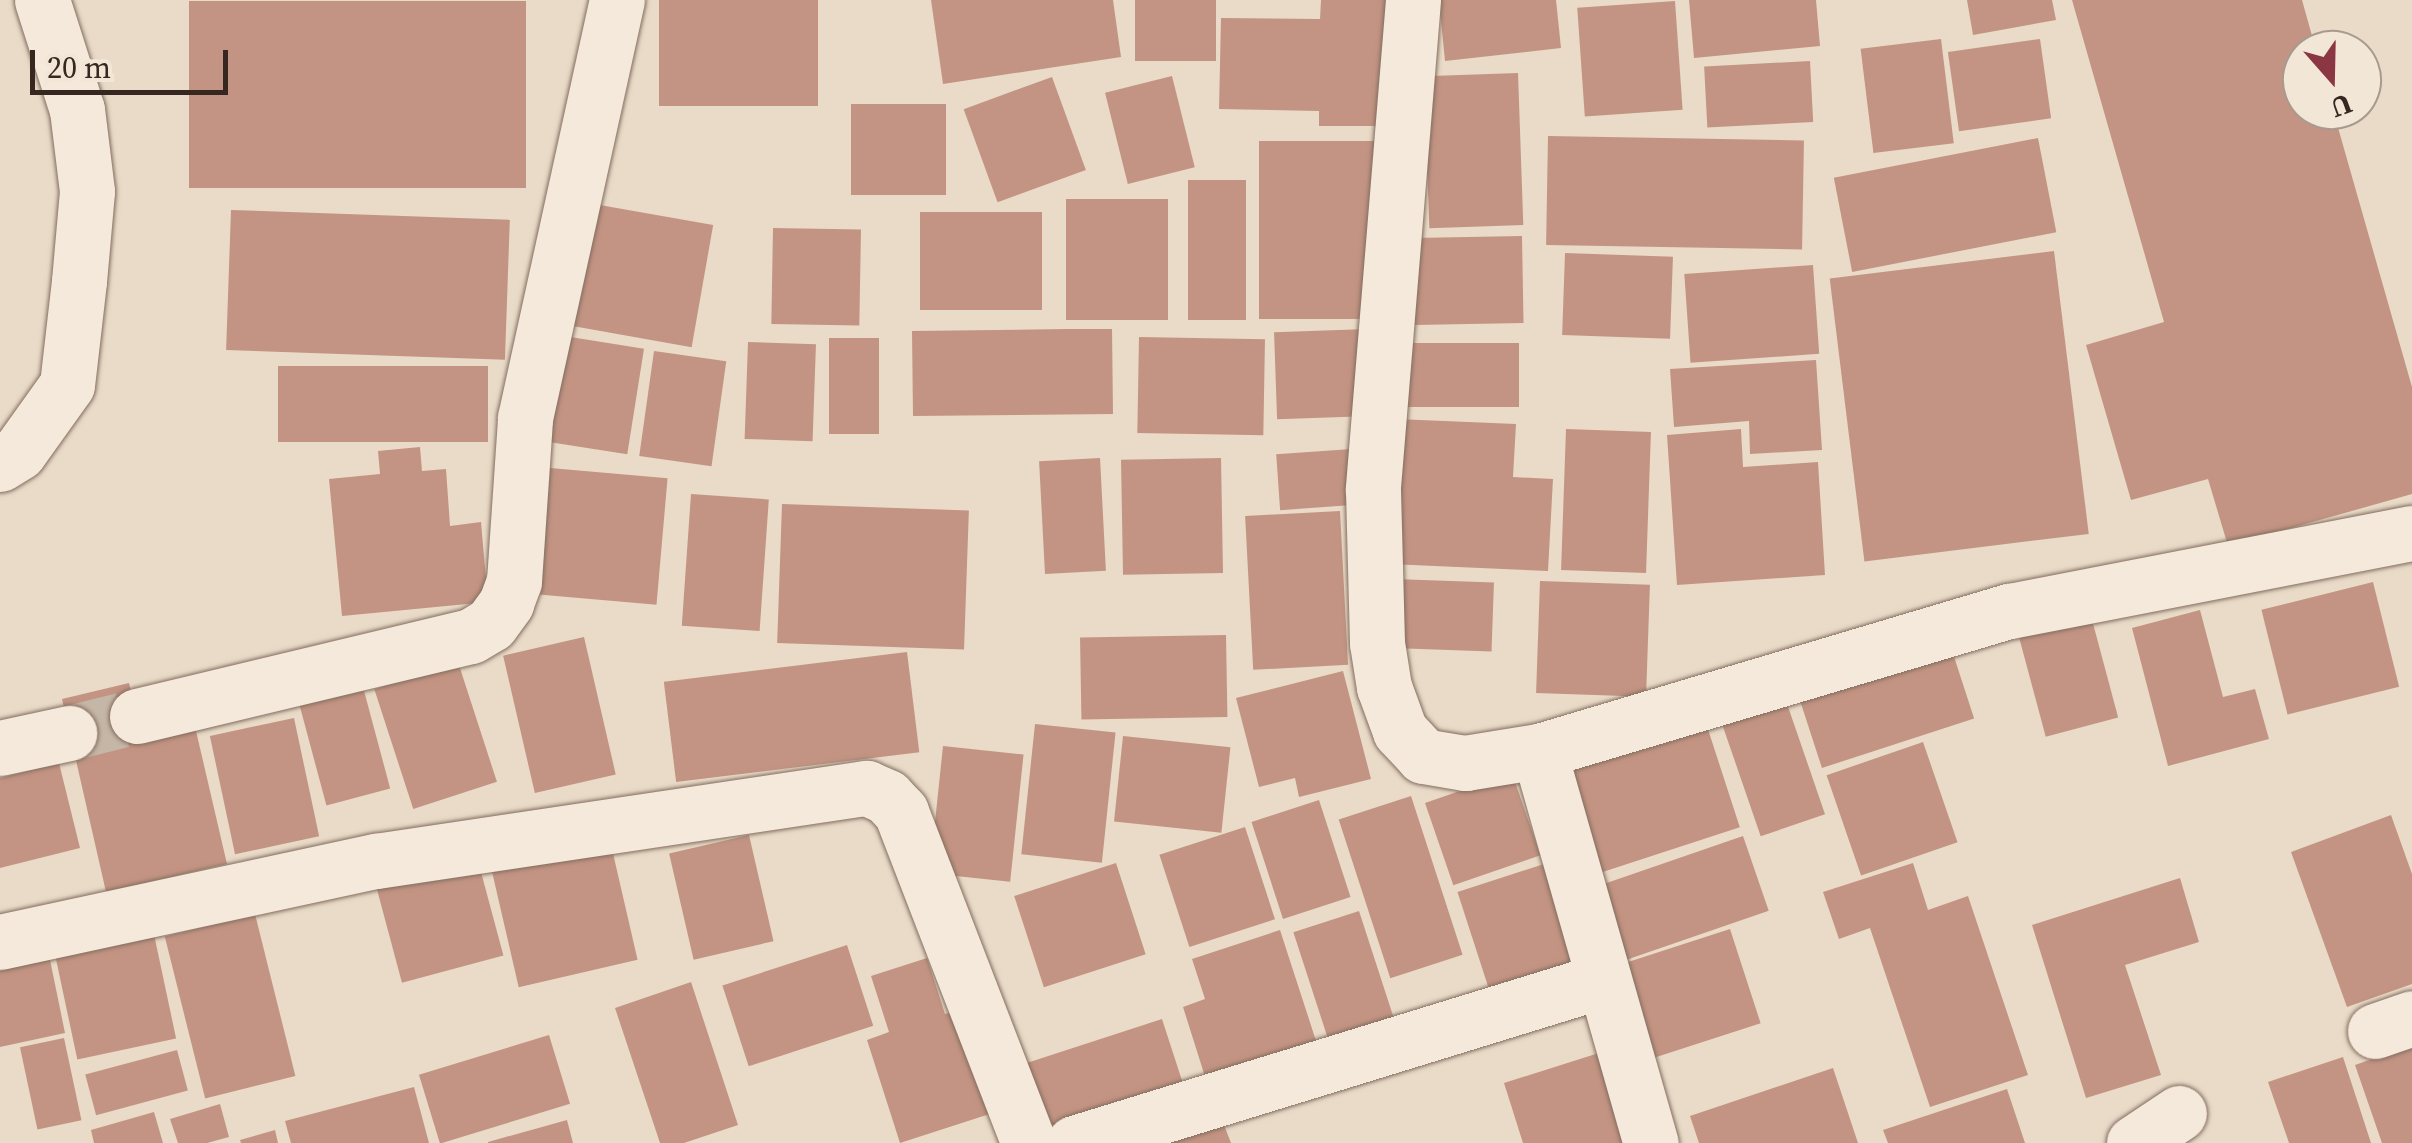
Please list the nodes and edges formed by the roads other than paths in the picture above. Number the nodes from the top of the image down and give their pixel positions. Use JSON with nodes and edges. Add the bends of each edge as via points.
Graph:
{"nodes":[{"id":1,"x":42,"y":0,"type":"edge"},
{"id":2,"x":617,"y":0,"type":"edge"},
{"id":3,"x":1413,"y":0,"type":"edge"},
{"id":4,"x":0,"y":464,"type":"edge"},
{"id":5,"x":2412,"y":533,"type":"edge"},
{"id":6,"x":137,"y":716,"type":"tunnel mouth"},
{"id":7,"x":70,"y":732,"type":"tunnel mouth"},
{"id":8,"x":0,"y":748,"type":"edge"},
{"id":9,"x":1539,"y":751,"type":"junction"},
{"id":10,"x":0,"y":942,"type":"edge"},
{"id":11,"x":1604,"y":980,"type":"junction"},
{"id":12,"x":2179,"y":1113,"type":"dead end"},
{"id":13,"x":1028,"y":1143,"type":"edge"},
{"id":14,"x":1074,"y":1143,"type":"edge"},
{"id":15,"x":1652,"y":1143,"type":"edge"},
{"id":16,"x":2134,"y":1143,"type":"edge"}],
"edges":[{"from":1,"to":4,"type":"street","via":[[77,110],[87,191],[79,281],[66,385],[19,452]]},
{"from":2,"to":6,"type":"street","via":[[525,418],[514,581],[506,603],[472,636]]},
{"from":3,"to":9,"type":"street","via":[[1373,490],[1384,687],[1400,731],[1423,756],[1465,763]]},
{"from":5,"to":9,"type":"street","via":[[2010,611]]},
{"from":7,"to":8,"type":"street"},
{"from":9,"to":11,"type":"street"},
{"from":10,"to":13,"type":"street","via":[[376,861],[867,788],[902,812]]},
{"from":11,"to":14,"type":"street"},
{"from":11,"to":15,"type":"street"},
{"from":12,"to":16,"type":"street"}]}
